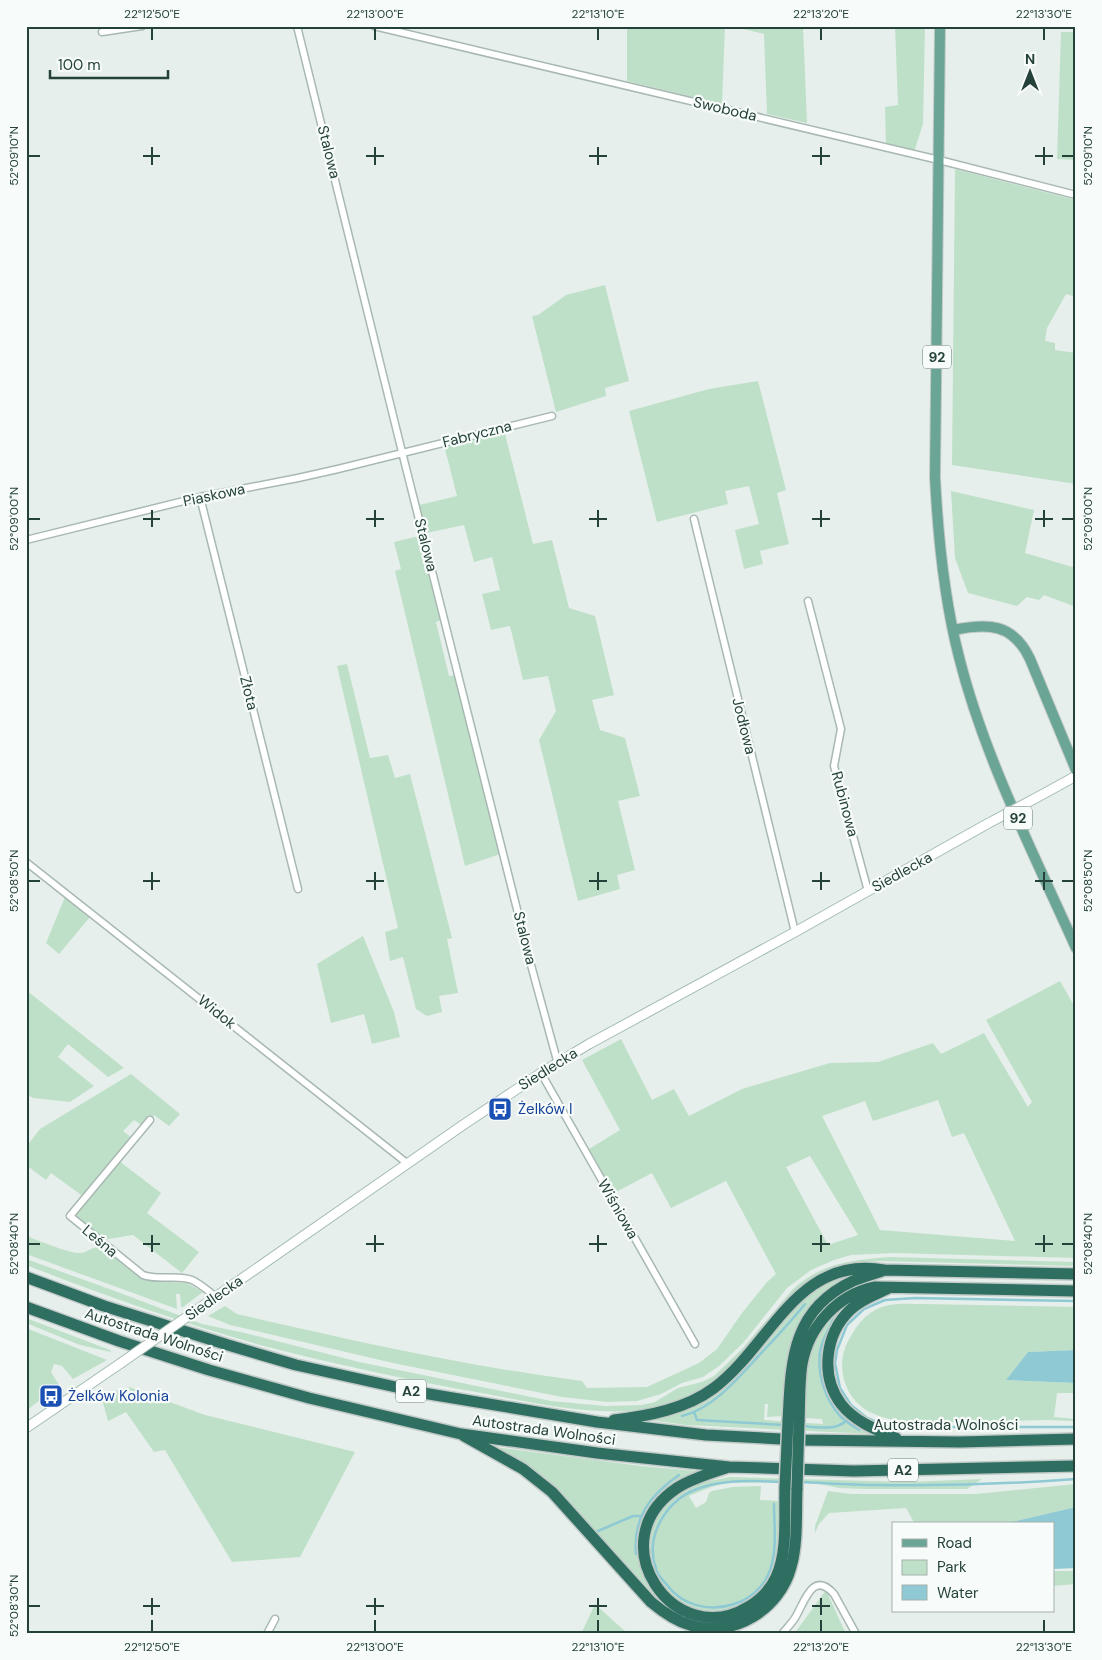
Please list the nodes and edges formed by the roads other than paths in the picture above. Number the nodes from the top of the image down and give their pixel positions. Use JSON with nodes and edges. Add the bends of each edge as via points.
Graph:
{"nodes":[{"id":1,"x":142,"y":26,"type":"edge"},
{"id":2,"x":297,"y":26,"type":"edge"},
{"id":3,"x":374,"y":26,"type":"edge"},
{"id":4,"x":940,"y":26,"type":"edge"},
{"id":5,"x":102,"y":32,"type":"dead end"},
{"id":6,"x":939,"y":160,"type":"junction"},
{"id":7,"x":1076,"y":195,"type":"edge"},
{"id":8,"x":552,"y":416,"type":"dead end"},
{"id":9,"x":402,"y":452,"type":"junction"},
{"id":10,"x":200,"y":497,"type":"junction"},
{"id":11,"x":694,"y":519,"type":"dead end"},
{"id":12,"x":26,"y":540,"type":"edge"},
{"id":13,"x":808,"y":601,"type":"dead end"},
{"id":14,"x":952,"y":630,"type":"junction"},
{"id":15,"x":1076,"y":770,"type":"edge"},
{"id":16,"x":1076,"y":776,"type":"edge"},
{"id":17,"x":26,"y":862,"type":"edge"},
{"id":18,"x":298,"y":890,"type":"dead end"},
{"id":19,"x":868,"y":891,"type":"junction"},
{"id":20,"x":795,"y":932,"type":"junction"},
{"id":21,"x":1076,"y":948,"type":"edge"},
{"id":22,"x":558,"y":1064,"type":"junction"},
{"id":23,"x":542,"y":1073,"type":"junction"},
{"id":24,"x":150,"y":1120,"type":"dead end"},
{"id":25,"x":408,"y":1164,"type":"junction"},
{"id":26,"x":884,"y":1270,"type":"junction"},
{"id":27,"x":1076,"y":1274,"type":"edge"},
{"id":28,"x":26,"y":1278,"type":"edge"},
{"id":29,"x":889,"y":1288,"type":"junction"},
{"id":30,"x":1076,"y":1291,"type":"edge"},
{"id":31,"x":216,"y":1297,"type":"junction"},
{"id":32,"x":26,"y":1307,"type":"edge"},
{"id":33,"x":695,"y":1344,"type":"dead end"},
{"id":34,"x":597,"y":1422,"type":"junction"},
{"id":35,"x":793,"y":1422,"type":"junction"},
{"id":36,"x":26,"y":1428,"type":"edge"},
{"id":37,"x":461,"y":1434,"type":"junction"},
{"id":38,"x":1076,"y":1439,"type":"edge"},
{"id":39,"x":903,"y":1441,"type":"junction"},
{"id":40,"x":1076,"y":1466,"type":"edge"},
{"id":41,"x":730,"y":1467,"type":"junction"},
{"id":42,"x":791,"y":1487,"type":"junction"},
{"id":43,"x":275,"y":1619,"type":"dead end"},
{"id":44,"x":267,"y":1634,"type":"edge"},
{"id":45,"x":782,"y":1634,"type":"edge"},
{"id":46,"x":856,"y":1634,"type":"edge"}],
"edges":[{"from":1,"to":5,"type":"street"},
{"from":2,"to":9,"type":"street","name":"Stalowa"},
{"from":3,"to":6,"type":"street","name":"Swoboda"},
{"from":4,"to":6,"type":"main road","number":"92"},
{"from":6,"to":7,"type":"street","name":"Swoboda"},
{"from":6,"to":14,"type":"main road","number":"92","via":[[935,477],[941,554]]},
{"from":8,"to":9,"type":"street","name":"Fabryczna"},
{"from":9,"to":10,"type":"street","name":"Piaskowa","via":[[298,478]]},
{"from":9,"to":22,"type":"street","name":"Stalowa"},
{"from":10,"to":12,"type":"street","name":"Piaskowa"},
{"from":10,"to":18,"type":"street","name":"Złota"},
{"from":11,"to":20,"type":"street","name":"Jodłowa"},
{"from":13,"to":19,"type":"street","name":"Rubinowa","via":[[841,729],[834,766]]},
{"from":14,"to":15,"type":"main road","via":[[972,626],[998,628],[1022,643]]},
{"from":14,"to":21,"type":"main road","number":"92","via":[[966,685],[990,751]]},
{"from":16,"to":19,"type":"main road","name":"Siedlecka","bridge":true},
{"from":17,"to":25,"type":"street","name":"Widok"},
{"from":19,"to":20,"type":"main road","name":"Siedlecka"},
{"from":20,"to":22,"type":"main road","name":"Siedlecka"},
{"from":22,"to":23,"type":"main road","name":"Siedlecka"},
{"from":23,"to":25,"type":"main road","name":"Siedlecka"},
{"from":23,"to":33,"type":"street","name":"Wiśniowa"},
{"from":24,"to":31,"type":"street","name":"Leśna","via":[[70,1216],[143,1275],[191,1280]]},
{"from":25,"to":31,"type":"main road","name":"Siedlecka"},
{"from":26,"to":27,"type":"highway"},
{"from":26,"to":34,"type":"highway","via":[[846,1271],[807,1289],[788,1305],[739,1366],[702,1396],[657,1413]]},
{"from":26,"to":35,"type":"highway","via":[[834,1292],[805,1325],[795,1346],[792,1363]]},
{"from":28,"to":34,"type":"highway","name":"Autostrada Wolności","number":"A2","via":[[112,1309],[296,1365],[423,1393]]},
{"from":29,"to":30,"type":"highway"},
{"from":29,"to":35,"type":"highway","via":[[875,1287],[854,1294],[831,1308],[818,1323],[802,1363]]},
{"from":29,"to":39,"type":"highway","via":[[860,1302],[842,1319],[830,1340],[829,1378],[842,1405],[865,1425]]},
{"from":31,"to":36,"type":"main road","name":"Siedlecka","bridge":true},
{"from":32,"to":37,"type":"highway","name":"Autostrada Wolności","number":"A2","via":[[209,1370]]},
{"from":34,"to":39,"type":"highway","name":"Autostrada Wolności","number":"A2","via":[[715,1435]]},
{"from":35,"to":42,"type":"highway","bridge":true},
{"from":37,"to":41,"type":"highway","name":"Autostrada Wolności","number":"A2"},
{"from":37,"to":42,"type":"highway","via":[[523,1469],[552,1492],[662,1611],[686,1624],[707,1629],[734,1625],[761,1613],[782,1588],[794,1554]]},
{"from":38,"to":39,"type":"highway","name":"Autostrada Wolności","number":"A2"},
{"from":40,"to":41,"type":"highway","name":"Autostrada Wolności","number":"A2","via":[[854,1471]]},
{"from":41,"to":42,"type":"highway","via":[[677,1488],[653,1511],[646,1532],[644,1558],[654,1585],[674,1605],[696,1615],[736,1613],[754,1604],[770,1587],[781,1562]]},
{"from":43,"to":44,"type":"street"},
{"from":45,"to":46,"type":"street","via":[[795,1619],[809,1591],[821,1586],[834,1594]]}]}
